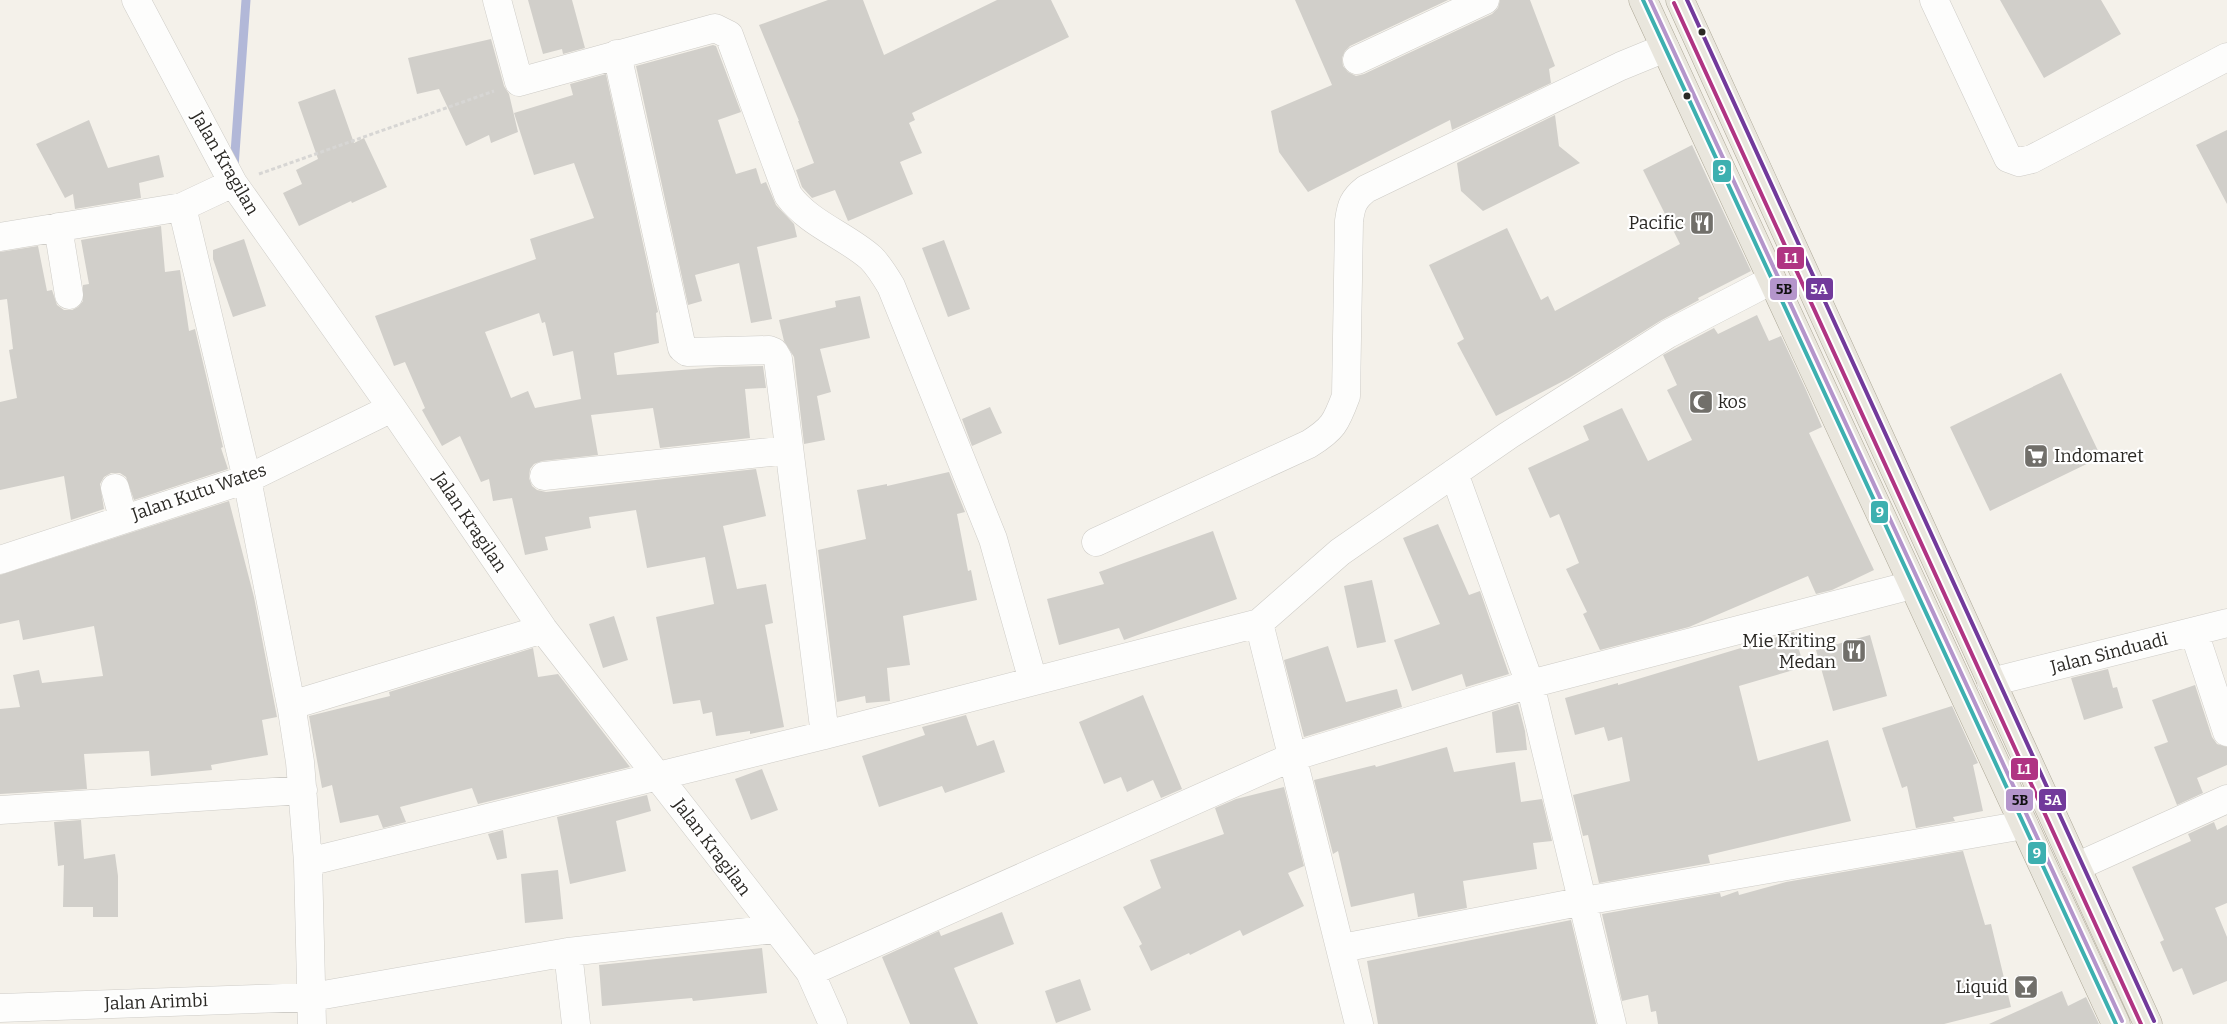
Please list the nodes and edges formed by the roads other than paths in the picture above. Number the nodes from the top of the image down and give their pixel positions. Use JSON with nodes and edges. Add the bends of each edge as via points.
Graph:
{"nodes":[{"id":1,"x":136,"y":0,"type":"edge"},
{"id":2,"x":497,"y":0,"type":"edge"},
{"id":3,"x":1485,"y":0,"type":"edge"},
{"id":4,"x":1643,"y":0,"type":"edge"},
{"id":5,"x":1680,"y":0,"type":"edge"},
{"id":6,"x":1934,"y":0,"type":"edge"},
{"id":7,"x":1665,"y":48,"type":"junction"},
{"id":8,"x":617,"y":54,"type":"junction"},
{"id":9,"x":2227,"y":57,"type":"edge"},
{"id":10,"x":1357,"y":60,"type":"dead end"},
{"id":11,"x":233,"y":183,"type":"junction"},
{"id":12,"x":182,"y":207,"type":"junction"},
{"id":13,"x":58,"y":228,"type":"junction"},
{"id":14,"x":0,"y":237,"type":"edge"},
{"id":15,"x":1772,"y":280,"type":"junction"},
{"id":16,"x":69,"y":295,"type":"dead end"},
{"id":17,"x":392,"y":408,"type":"junction"},
{"id":18,"x":789,"y":450,"type":"junction"},
{"id":19,"x":1454,"y":473,"type":"junction"},
{"id":20,"x":544,"y":476,"type":"dead end"},
{"id":21,"x":247,"y":479,"type":"junction"},
{"id":22,"x":115,"y":488,"type":"dead end"},
{"id":23,"x":123,"y":518,"type":"junction"},
{"id":24,"x":1096,"y":542,"type":"dead end"},
{"id":25,"x":0,"y":560,"type":"edge"},
{"id":26,"x":1912,"y":586,"type":"junction"},
{"id":27,"x":1259,"y":623,"type":"junction"},
{"id":28,"x":2227,"y":623,"type":"edge"},
{"id":29,"x":543,"y":629,"type":"junction"},
{"id":30,"x":2194,"y":632,"type":"junction"},
{"id":31,"x":1033,"y":681,"type":"junction"},
{"id":32,"x":1991,"y":682,"type":"junction"},
{"id":33,"x":1530,"y":684,"type":"junction"},
{"id":34,"x":305,"y":702,"type":"dead end"},
{"id":35,"x":2227,"y":732,"type":"edge"},
{"id":36,"x":825,"y":735,"type":"junction"},
{"id":37,"x":1292,"y":757,"type":"junction"},
{"id":38,"x":657,"y":776,"type":"junction"},
{"id":39,"x":303,"y":790,"type":"junction"},
{"id":40,"x":2227,"y":800,"type":"edge"},
{"id":41,"x":0,"y":810,"type":"edge"},
{"id":42,"x":2024,"y":825,"type":"junction"},
{"id":43,"x":308,"y":862,"type":"junction"},
{"id":44,"x":2076,"y":867,"type":"junction"},
{"id":45,"x":1584,"y":901,"type":"junction"},
{"id":46,"x":774,"y":929,"type":"junction"},
{"id":47,"x":1342,"y":948,"type":"junction"},
{"id":48,"x":568,"y":952,"type":"junction"},
{"id":49,"x":810,"y":972,"type":"junction"},
{"id":50,"x":312,"y":997,"type":"junction"},
{"id":51,"x":0,"y":1008,"type":"edge"},
{"id":52,"x":312,"y":1024,"type":"edge"},
{"id":53,"x":576,"y":1024,"type":"edge"},
{"id":54,"x":833,"y":1024,"type":"edge"},
{"id":55,"x":1359,"y":1024,"type":"edge"},
{"id":56,"x":1612,"y":1024,"type":"edge"},
{"id":57,"x":2116,"y":1024,"type":"edge"},
{"id":58,"x":2148,"y":1024,"type":"edge"}],
"edges":[{"from":1,"to":11,"type":"street","name":"Jalan Kragilan"},
{"from":2,"to":8,"type":"street","via":[[519,82]]},
{"from":3,"to":10,"type":"street"},
{"from":4,"to":7,"type":"main road"},
{"from":5,"to":32,"type":"main road"},
{"from":6,"to":9,"type":"street","via":[[2008,158],[2019,162],[2032,159]]},
{"from":7,"to":15,"type":"main road"},
{"from":7,"to":24,"type":"street","via":[[1621,66],[1355,197],[1349,222],[1346,396],[1337,420],[1325,434],[1309,444]]},
{"from":8,"to":18,"type":"street","via":[[682,348],[687,352],[774,352],[778,359]]},
{"from":8,"to":31,"type":"street","via":[[715,28],[729,35],[788,195],[807,215],[870,258],[891,286],[993,538]]},
{"from":11,"to":12,"type":"street"},
{"from":11,"to":17,"type":"street","name":"Jalan Kragilan"},
{"from":12,"to":13,"type":"street"},
{"from":12,"to":21,"type":"street"},
{"from":13,"to":14,"type":"street"},
{"from":13,"to":16,"type":"street"},
{"from":15,"to":19,"type":"street","via":[[1668,334]]},
{"from":15,"to":26,"type":"main road"},
{"from":17,"to":21,"type":"street","name":"Jalan Kutu Wates"},
{"from":17,"to":29,"type":"street","name":"Jalan Kragilan"},
{"from":18,"to":20,"type":"street"},
{"from":18,"to":36,"type":"street"},
{"from":19,"to":27,"type":"street","via":[[1340,552]]},
{"from":19,"to":33,"type":"street"},
{"from":21,"to":23,"type":"street","name":"Jalan Kutu Wates"},
{"from":21,"to":39,"type":"street","via":[[292,710]]},
{"from":22,"to":23,"type":"street"},
{"from":23,"to":25,"type":"street","name":"Jalan Kutu Wates"},
{"from":26,"to":33,"type":"street"},
{"from":26,"to":42,"type":"main road"},
{"from":27,"to":31,"type":"street"},
{"from":27,"to":37,"type":"street"},
{"from":28,"to":30,"type":"street","name":"Jalan Sinduadi"},
{"from":29,"to":34,"type":"street"},
{"from":29,"to":38,"type":"street","name":"Jalan Kragilan"},
{"from":30,"to":32,"type":"street","name":"Jalan Sinduadi"},
{"from":30,"to":35,"type":"street"},
{"from":31,"to":36,"type":"street"},
{"from":32,"to":44,"type":"main road"},
{"from":33,"to":37,"type":"street"},
{"from":33,"to":45,"type":"street"},
{"from":36,"to":38,"type":"street"},
{"from":37,"to":47,"type":"street"},
{"from":37,"to":49,"type":"street"},
{"from":38,"to":43,"type":"street"},
{"from":38,"to":46,"type":"street","name":"Jalan Kragilan"},
{"from":39,"to":41,"type":"street"},
{"from":39,"to":43,"type":"street"},
{"from":40,"to":44,"type":"street"},
{"from":42,"to":45,"type":"street"},
{"from":42,"to":57,"type":"main road"},
{"from":43,"to":50,"type":"street"},
{"from":44,"to":58,"type":"main road"},
{"from":45,"to":47,"type":"street"},
{"from":45,"to":56,"type":"street"},
{"from":46,"to":48,"type":"street","name":"Jalan Arimbi"},
{"from":46,"to":49,"type":"street","name":"Jalan Kragilan"},
{"from":47,"to":55,"type":"street"},
{"from":48,"to":50,"type":"street","name":"Jalan Arimbi"},
{"from":48,"to":53,"type":"street"},
{"from":49,"to":54,"type":"street","name":"Jalan Kragilan"},
{"from":50,"to":51,"type":"street","name":"Jalan Arimbi"},
{"from":50,"to":52,"type":"street"}]}
